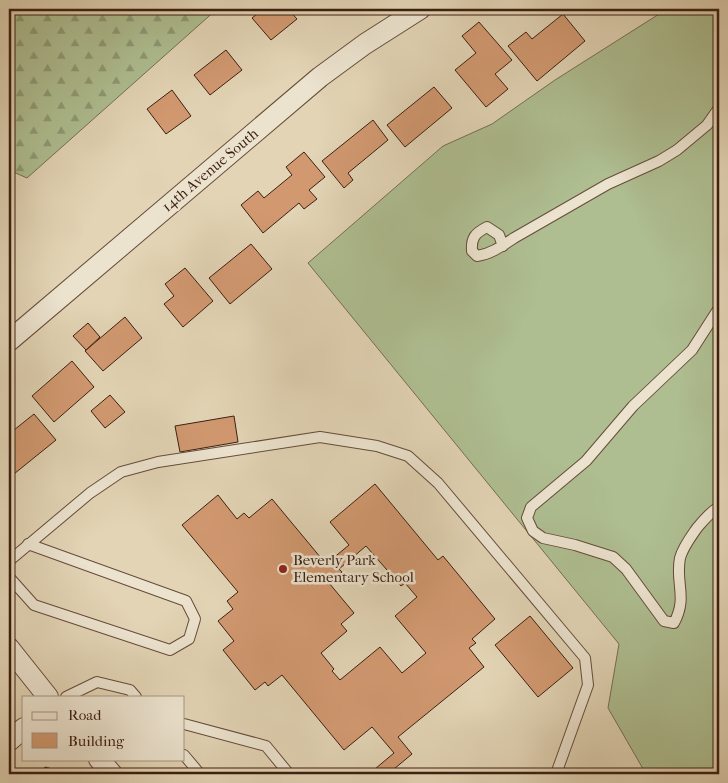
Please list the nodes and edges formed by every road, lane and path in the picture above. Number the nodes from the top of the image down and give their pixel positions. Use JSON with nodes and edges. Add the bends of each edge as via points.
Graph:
{"nodes":[{"id":1,"x":420,"y":9,"type":"edge"},
{"id":2,"x":719,"y":108,"type":"edge"},
{"id":3,"x":503,"y":246,"type":"dead end"},
{"id":4,"x":719,"y":308,"type":"edge"},
{"id":5,"x":9,"y":341,"type":"edge"},
{"id":6,"x":719,"y":507,"type":"edge"},
{"id":7,"x":28,"y":544,"type":"junction"},
{"id":8,"x":9,"y":561,"type":"edge"},
{"id":9,"x":9,"y":578,"type":"edge"},
{"id":10,"x":9,"y":648,"type":"edge"},
{"id":11,"x":47,"y":696,"type":"edge"},
{"id":12,"x":68,"y":696,"type":"edge"},
{"id":13,"x":135,"y":696,"type":"edge"},
{"id":14,"x":185,"y":724,"type":"edge"},
{"id":15,"x":22,"y":730,"type":"edge"},
{"id":16,"x":9,"y":740,"type":"edge"},
{"id":17,"x":185,"y":755,"type":"edge"},
{"id":18,"x":100,"y":760,"type":"edge"},
{"id":19,"x":112,"y":774,"type":"edge"},
{"id":20,"x":200,"y":774,"type":"edge"},
{"id":21,"x":288,"y":774,"type":"edge"},
{"id":22,"x":556,"y":774,"type":"edge"}],
"edges":[{"from":1,"to":5,"type":"street","name":"14th Avenue South","via":[[320,77]]},
{"from":2,"to":3,"type":"lane","via":[[701,130],[660,161],[608,184]]},
{"from":4,"to":6,"type":"lane","via":[[692,350],[634,406],[586,461],[531,508],[527,518],[533,531],[543,538],[612,557],[626,570],[664,621],[674,623],[680,613],[680,560],[685,544]]},
{"from":7,"to":8,"type":"lane"},
{"from":7,"to":9,"type":"lane","via":[[186,601],[195,619],[189,639],[170,650],[34,605]]},
{"from":7,"to":22,"type":"lane","via":[[121,472],[158,462],[320,436],[377,446],[408,456],[438,483],[585,658],[588,686]]},
{"from":10,"to":11,"type":"street"},
{"from":12,"to":13,"type":"lane","via":[[97,682],[130,690]]},
{"from":14,"to":21,"type":"lane","via":[[266,746]]},
{"from":15,"to":16,"type":"street"},
{"from":17,"to":20,"type":"lane"},
{"from":18,"to":19,"type":"street"}]}
